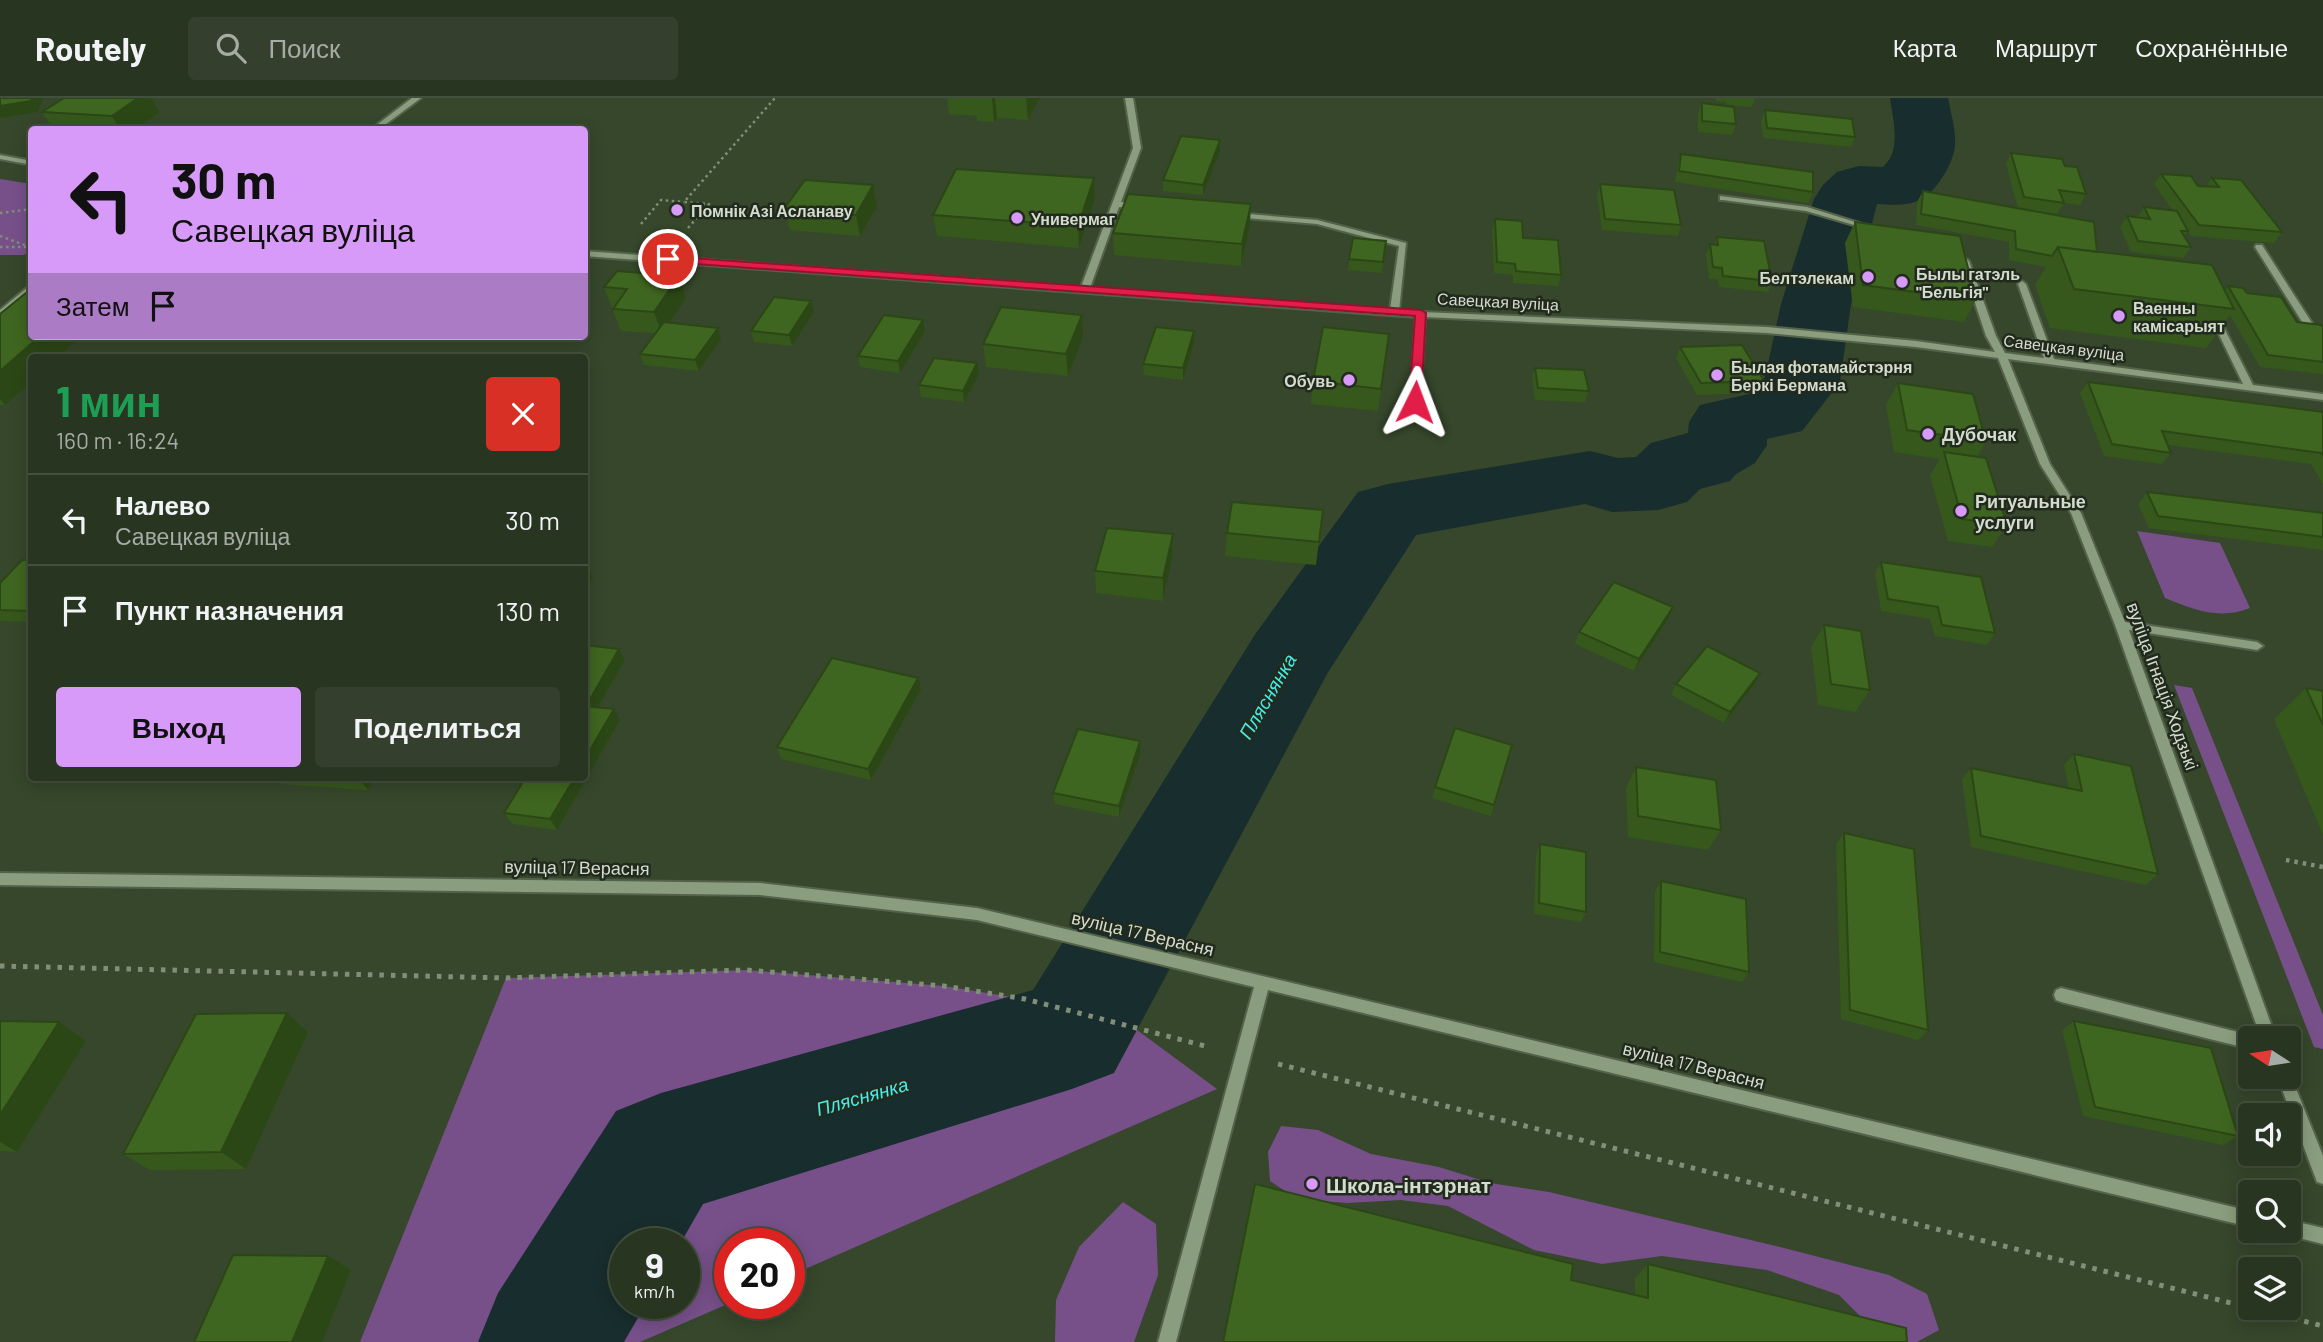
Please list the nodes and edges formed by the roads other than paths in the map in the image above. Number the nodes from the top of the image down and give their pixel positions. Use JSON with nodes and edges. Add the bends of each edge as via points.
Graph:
{"nodes":[{"id":1,"x":417,"y":98,"type":"edge"},
{"id":2,"x":1129,"y":98,"type":"edge"},
{"id":3,"x":378,"y":126,"type":"edge"},
{"id":4,"x":0,"y":157,"type":"edge"},
{"id":5,"x":28,"y":162,"type":"edge"},
{"id":6,"x":1723,"y":198,"type":"dead end"},
{"id":7,"x":1117,"y":204,"type":"junction"},
{"id":8,"x":1144,"y":207,"type":"edge"},
{"id":9,"x":1224,"y":214,"type":"edge"},
{"id":10,"x":1875,"y":230,"type":"edge"},
{"id":11,"x":2259,"y":247,"type":"dead end"},
{"id":12,"x":1958,"y":252,"type":"edge"},
{"id":13,"x":588,"y":253,"type":"edge"},
{"id":14,"x":2022,"y":284,"type":"dead end"},
{"id":15,"x":1086,"y":289,"type":"junction"},
{"id":16,"x":28,"y":291,"type":"edge"},
{"id":17,"x":2207,"y":303,"type":"edge"},
{"id":18,"x":1394,"y":313,"type":"junction"},
{"id":19,"x":1421,"y":313,"type":"junction"},
{"id":20,"x":0,"y":314,"type":"edge"},
{"id":21,"x":1767,"y":330,"type":"joint"},
{"id":22,"x":2323,"y":347,"type":"edge"},
{"id":23,"x":2002,"y":355,"type":"junction"},
{"id":24,"x":2050,"y":360,"type":"junction"},
{"id":25,"x":2249,"y":387,"type":"junction"},
{"id":26,"x":2323,"y":397,"type":"edge"},
{"id":27,"x":1415,"y":402,"type":"dead end"},
{"id":28,"x":2121,"y":625,"type":"junction"},
{"id":29,"x":2257,"y":646,"type":"dead end"},
{"id":30,"x":0,"y":880,"type":"edge"},
{"id":31,"x":1263,"y":981,"type":"junction"},
{"id":32,"x":2060,"y":995,"type":"dead end"},
{"id":33,"x":2265,"y":1026,"type":"edge"},
{"id":34,"x":2238,"y":1039,"type":"edge"},
{"id":35,"x":2289,"y":1089,"type":"edge"},
{"id":36,"x":2323,"y":1176,"type":"edge"},
{"id":37,"x":2238,"y":1216,"type":"edge"},
{"id":38,"x":2301,"y":1231,"type":"edge"},
{"id":39,"x":2323,"y":1236,"type":"edge"},
{"id":40,"x":1167,"y":1342,"type":"edge"}],
"edges":[{"from":1,"to":3,"type":"street"},
{"from":2,"to":7,"type":"street","via":[[1137,148]]},
{"from":4,"to":5,"type":"street"},
{"from":6,"to":10,"type":"street","via":[[1807,209]]},
{"from":7,"to":8,"type":"street"},
{"from":7,"to":15,"type":"street"},
{"from":9,"to":18,"type":"street","via":[[1317,222],[1403,245]]},
{"from":11,"to":22,"type":"street"},
{"from":12,"to":23,"type":"street"},
{"from":13,"to":15,"type":"street","name":"Савецкая вуліца"},
{"from":14,"to":24,"type":"street"},
{"from":15,"to":18,"type":"street","name":"Савецкая вуліца"},
{"from":16,"to":20,"type":"street"},
{"from":17,"to":25,"type":"street"},
{"from":18,"to":19,"type":"street","name":"Савецкая вуліца"},
{"from":19,"to":21,"type":"street","name":"Савецкая вуліца"},
{"from":19,"to":27,"type":"street"},
{"from":21,"to":23,"type":"street","name":"Савецкая вуліца"},
{"from":23,"to":24,"type":"street","name":"Савецкая вуліца"},
{"from":23,"to":28,"type":"street","name":"вуліца Ігнація Ходзькі","via":[[2045,464],[2076,513]]},
{"from":24,"to":25,"type":"street","name":"Савецкая вуліца"},
{"from":25,"to":26,"type":"street","name":"Савецкая вуліца"},
{"from":28,"to":29,"type":"street"},
{"from":28,"to":33,"type":"street","name":"вуліца Ігнація Ходзькі"},
{"from":30,"to":31,"type":"street","name":"вуліца 17 Верасня","via":[[760,889],[977,914]]},
{"from":31,"to":37,"type":"street","name":"вуліца 17 Верасня"},
{"from":31,"to":40,"type":"street"},
{"from":32,"to":34,"type":"street"},
{"from":35,"to":36,"type":"street"},
{"from":38,"to":39,"type":"street"}]}
